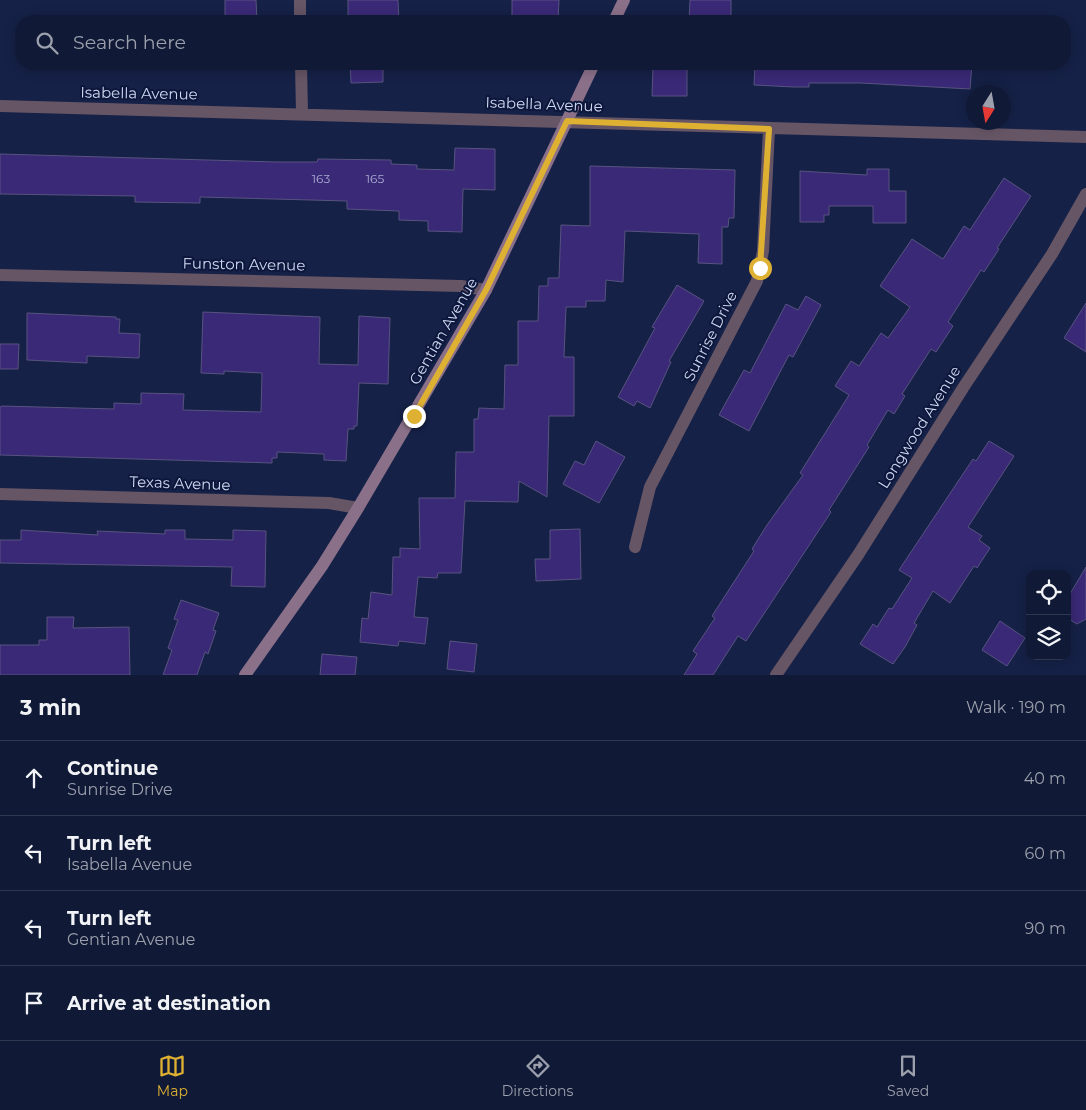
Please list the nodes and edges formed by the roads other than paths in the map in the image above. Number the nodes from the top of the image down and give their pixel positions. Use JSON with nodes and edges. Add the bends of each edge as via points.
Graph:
{"nodes":[{"id":1,"x":300,"y":0,"type":"edge"},
{"id":2,"x":624,"y":0,"type":"edge"},
{"id":3,"x":300,"y":15,"type":"edge"},
{"id":4,"x":617,"y":15,"type":"edge"},
{"id":5,"x":301,"y":70,"type":"edge"},
{"id":6,"x":591,"y":70,"type":"edge"},
{"id":7,"x":0,"y":106,"type":"edge"},
{"id":8,"x":302,"y":113,"type":"junction"},
{"id":9,"x":567,"y":121,"type":"junction"},
{"id":10,"x":769,"y":129,"type":"junction"},
{"id":11,"x":1086,"y":137,"type":"edge"},
{"id":12,"x":1086,"y":194,"type":"edge"},
{"id":13,"x":0,"y":275,"type":"edge"},
{"id":14,"x":486,"y":290,"type":"junction"},
{"id":15,"x":0,"y":494,"type":"edge"},
{"id":16,"x":358,"y":508,"type":"junction"},
{"id":17,"x":635,"y":547,"type":"dead end"},
{"id":18,"x":245,"y":675,"type":"edge"},
{"id":19,"x":776,"y":675,"type":"edge"}],
"edges":[{"from":1,"to":3,"type":"street"},
{"from":2,"to":4,"type":"street"},
{"from":5,"to":8,"type":"street"},
{"from":6,"to":9,"type":"street","name":"Gentian Avenue"},
{"from":7,"to":8,"type":"street","name":"Isabella Avenue"},
{"from":8,"to":9,"type":"street","name":"Isabella Avenue"},
{"from":9,"to":10,"type":"street","name":"Isabella Avenue"},
{"from":9,"to":14,"type":"street","name":"Gentian Avenue"},
{"from":10,"to":11,"type":"street","name":"Isabella Avenue"},
{"from":10,"to":17,"type":"street","name":"Sunrise Drive","via":[[763,251],[757,281],[650,487]]},
{"from":12,"to":19,"type":"street","name":"Longwood Avenue","via":[[1052,254],[962,388],[858,555]]},
{"from":13,"to":14,"type":"street","name":"Funston Avenue","via":[[461,286]]},
{"from":14,"to":16,"type":"street","name":"Gentian Avenue"},
{"from":15,"to":16,"type":"street","name":"Texas Avenue","via":[[329,503]]},
{"from":16,"to":18,"type":"street","name":"Gentian Avenue","via":[[322,566]]}]}
